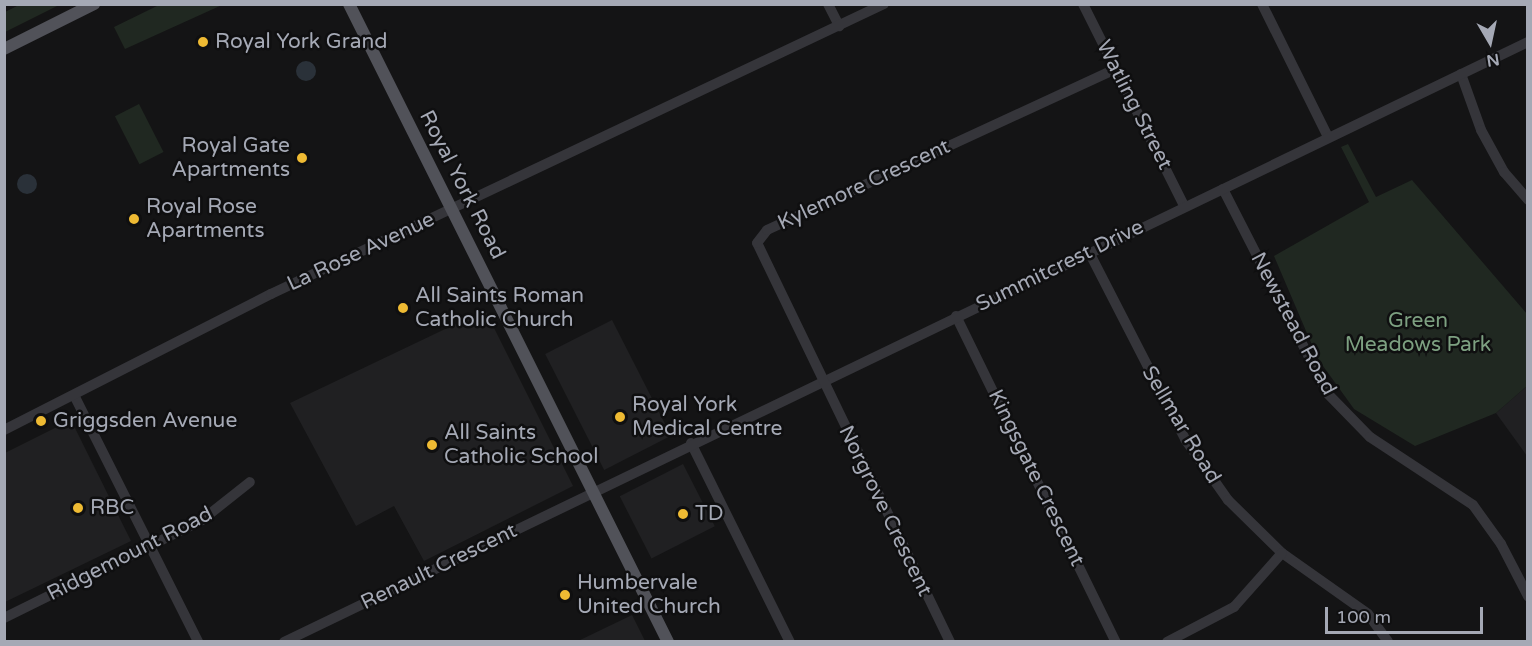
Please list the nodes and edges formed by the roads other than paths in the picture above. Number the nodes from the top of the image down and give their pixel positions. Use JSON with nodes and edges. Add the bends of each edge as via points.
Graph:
{"nodes":[{"id":1,"x":94,"y":4,"type":"edge"},
{"id":2,"x":349,"y":4,"type":"edge"},
{"id":3,"x":828,"y":4,"type":"edge"},
{"id":4,"x":884,"y":4,"type":"edge"},
{"id":5,"x":1083,"y":4,"type":"edge"},
{"id":6,"x":1262,"y":4,"type":"edge"},
{"id":7,"x":839,"y":26,"type":"junction"},
{"id":8,"x":1527,"y":42,"type":"edge"},
{"id":9,"x":4,"y":49,"type":"edge"},
{"id":10,"x":1115,"y":69,"type":"junction"},
{"id":11,"x":1461,"y":74,"type":"junction"},
{"id":12,"x":1328,"y":137,"type":"junction"},
{"id":13,"x":1223,"y":189,"type":"junction"},
{"id":14,"x":1527,"y":200,"type":"edge"},
{"id":15,"x":1184,"y":206,"type":"junction"},
{"id":16,"x":452,"y":209,"type":"junction"},
{"id":17,"x":1089,"y":252,"type":"junction"},
{"id":18,"x":956,"y":316,"type":"junction"},
{"id":19,"x":821,"y":381,"type":"junction"},
{"id":20,"x":75,"y":396,"type":"junction"},
{"id":21,"x":4,"y":430,"type":"edge"},
{"id":22,"x":691,"y":442,"type":"junction"},
{"id":23,"x":250,"y":482,"type":"dead end"},
{"id":24,"x":592,"y":490,"type":"junction"},
{"id":25,"x":151,"y":547,"type":"junction"},
{"id":26,"x":1282,"y":554,"type":"junction"},
{"id":27,"x":1527,"y":596,"type":"edge"},
{"id":28,"x":4,"y":618,"type":"edge"},
{"id":29,"x":198,"y":642,"type":"edge"},
{"id":30,"x":284,"y":642,"type":"edge"},
{"id":31,"x":668,"y":642,"type":"edge"},
{"id":32,"x":790,"y":642,"type":"edge"},
{"id":33,"x":950,"y":642,"type":"edge"},
{"id":34,"x":1116,"y":642,"type":"edge"},
{"id":35,"x":1167,"y":642,"type":"edge"},
{"id":36,"x":1388,"y":642,"type":"edge"}],
"edges":[{"from":1,"to":9,"type":"main road"},
{"from":2,"to":16,"type":"main road","name":"Royal York Road"},
{"from":3,"to":7,"type":"street"},
{"from":4,"to":7,"type":"street","name":"La Rose Avenue"},
{"from":5,"to":10,"type":"street","name":"Watling Street"},
{"from":6,"to":12,"type":"street"},
{"from":7,"to":16,"type":"street","name":"La Rose Avenue"},
{"from":8,"to":11,"type":"street","name":"Summitcrest Drive"},
{"from":10,"to":15,"type":"street","name":"Watling Street"},
{"from":10,"to":19,"type":"street","name":"Kylemore Crescent","via":[[760,236],[760,258]]},
{"from":11,"to":12,"type":"street","name":"Summitcrest Drive"},
{"from":11,"to":14,"type":"street","via":[[1481,130],[1504,172]]},
{"from":12,"to":13,"type":"street","name":"Summitcrest Drive"},
{"from":13,"to":15,"type":"street","name":"Summitcrest Drive"},
{"from":13,"to":27,"type":"street","name":"Newstead Road","via":[[1328,394],[1370,437],[1473,505],[1501,544]]},
{"from":15,"to":17,"type":"street","name":"Summitcrest Drive"},
{"from":16,"to":20,"type":"street","name":"La Rose Avenue","via":[[271,294]]},
{"from":16,"to":24,"type":"main road","name":"Royal York Road"},
{"from":17,"to":18,"type":"street","name":"Summitcrest Drive"},
{"from":17,"to":26,"type":"street","name":"Sellmar Road","via":[[1185,439],[1228,500]]},
{"from":18,"to":19,"type":"street","name":"Summitcrest Drive"},
{"from":18,"to":34,"type":"street","name":"Kingsgate Crescent"},
{"from":19,"to":22,"type":"street","name":"Summitcrest Drive"},
{"from":19,"to":33,"type":"street","name":"Norgrove Crescent"},
{"from":20,"to":21,"type":"street","name":"La Rose Avenue"},
{"from":20,"to":25,"type":"street"},
{"from":22,"to":24,"type":"street","name":"Summitcrest Drive"},
{"from":22,"to":32,"type":"street"},
{"from":23,"to":25,"type":"street","name":"Ridgemount Road","via":[[202,520]]},
{"from":24,"to":30,"type":"street","name":"Renault Crescent"},
{"from":24,"to":31,"type":"main road","name":"Royal York Road"},
{"from":25,"to":28,"type":"street","name":"Ridgemount Road"},
{"from":25,"to":29,"type":"street"},
{"from":26,"to":35,"type":"street","via":[[1234,607]]},
{"from":26,"to":36,"type":"street","name":"Sellmar Road","via":[[1357,605]]}]}
